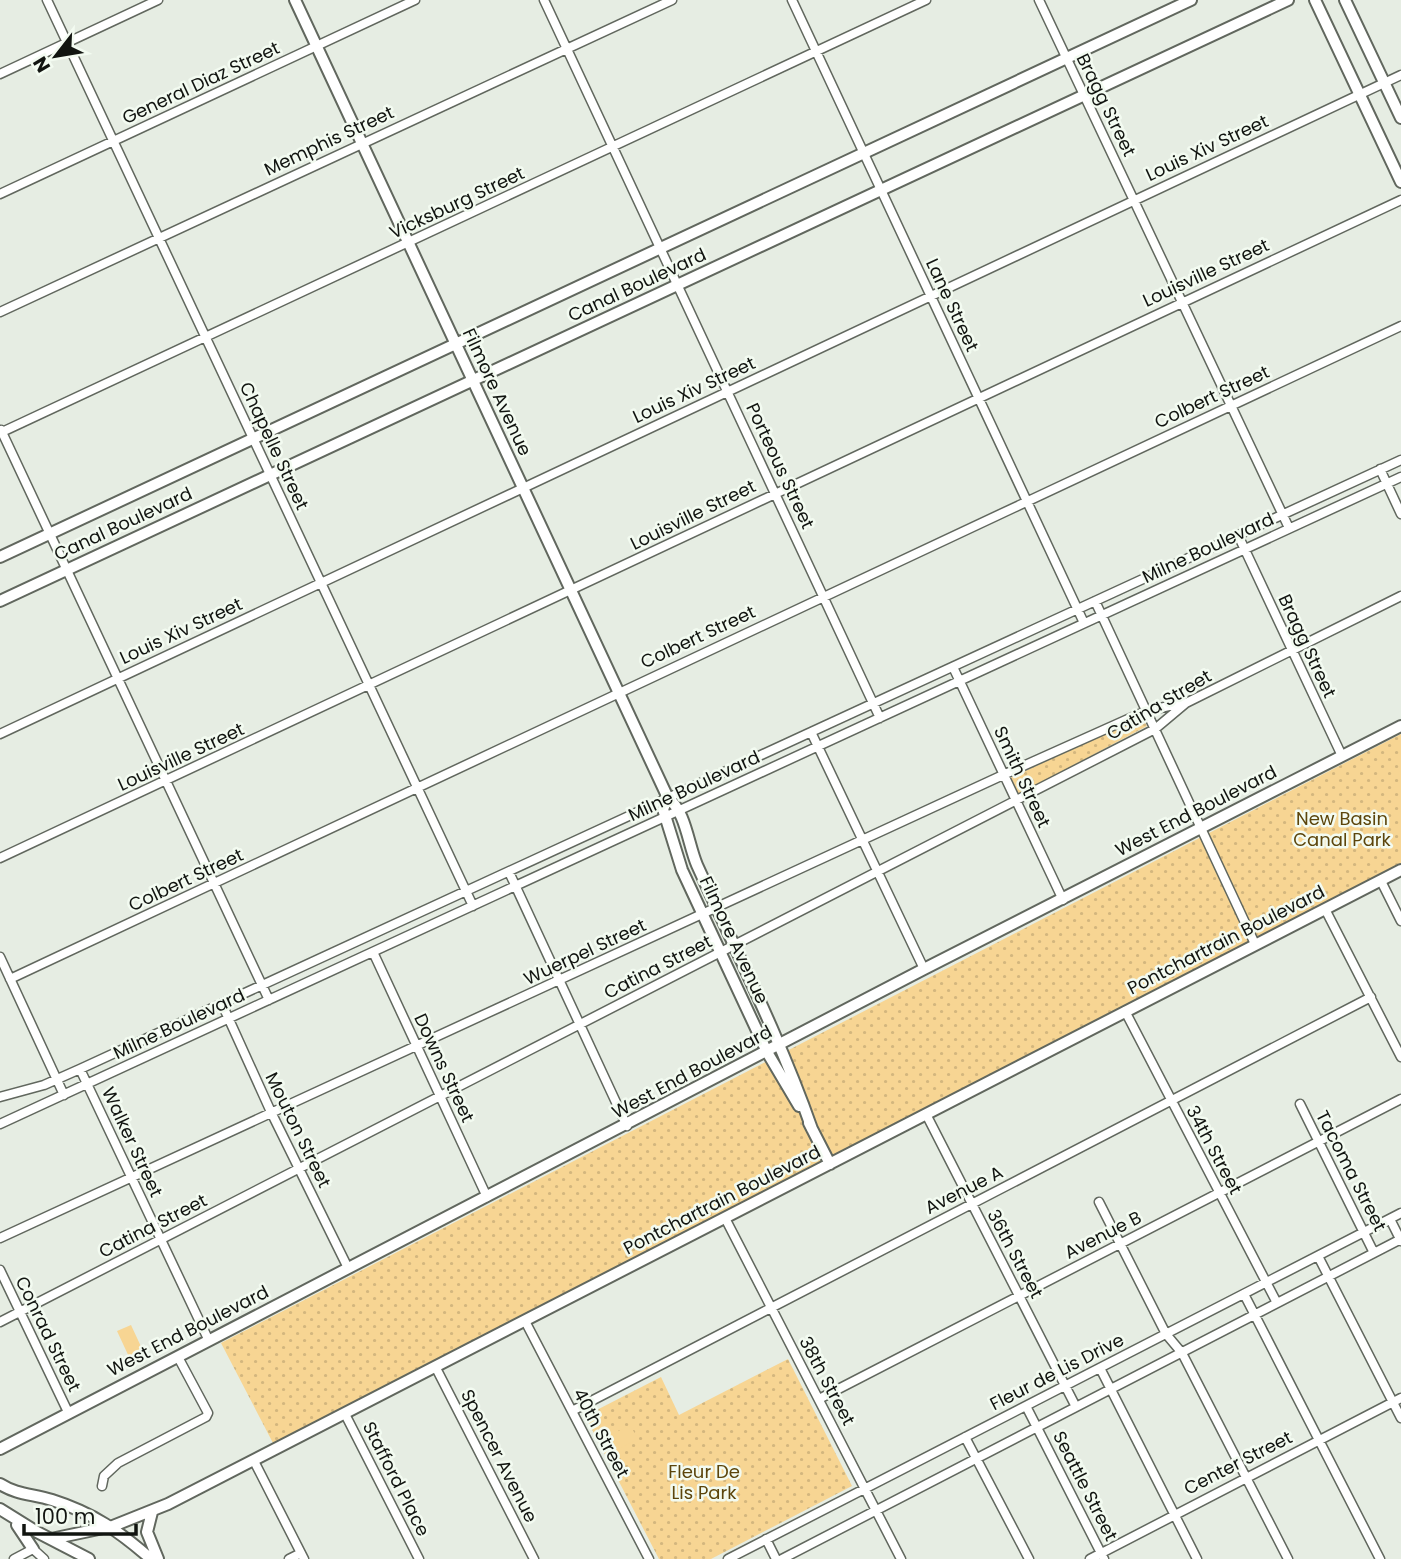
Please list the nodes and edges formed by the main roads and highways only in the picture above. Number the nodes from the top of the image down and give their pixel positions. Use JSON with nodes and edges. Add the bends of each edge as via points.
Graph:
{"nodes":[{"id":1,"x":295,"y":0,"type":"edge"},
{"id":2,"x":1191,"y":0,"type":"edge"},
{"id":3,"x":1288,"y":0,"type":"edge"},
{"id":4,"x":1315,"y":0,"type":"edge"},
{"id":5,"x":1345,"y":0,"type":"edge"},
{"id":6,"x":1401,"y":118,"type":"edge"},
{"id":7,"x":1401,"y":182,"type":"edge"},
{"id":8,"x":454,"y":342,"type":"junction"},
{"id":9,"x":473,"y":381,"type":"junction"},
{"id":10,"x":0,"y":557,"type":"edge"},
{"id":11,"x":0,"y":601,"type":"edge"},
{"id":12,"x":1401,"y":726,"type":"edge"},
{"id":13,"x":668,"y":798,"type":"junction"},
{"id":14,"x":1401,"y":870,"type":"edge"},
{"id":15,"x":782,"y":1044,"type":"junction"},
{"id":16,"x":767,"y":1052,"type":"junction"},
{"id":17,"x":813,"y":1129,"type":"junction"},
{"id":18,"x":830,"y":1164,"type":"junction"},
{"id":19,"x":0,"y":1449,"type":"edge"},
{"id":20,"x":0,"y":1484,"type":"edge"},
{"id":21,"x":0,"y":1509,"type":"edge"},
{"id":22,"x":152,"y":1512,"type":"junction"},
{"id":23,"x":11,"y":1518,"type":"junction"},
{"id":24,"x":113,"y":1526,"type":"junction"},
{"id":25,"x":51,"y":1539,"type":"junction"},
{"id":26,"x":33,"y":1549,"type":"road end"},
{"id":27,"x":89,"y":1559,"type":"edge"},
{"id":28,"x":151,"y":1559,"type":"edge"},
{"id":29,"x":158,"y":1559,"type":"edge"}],
"edges":[{"from":1,"to":8,"type":"main road","name":"Filmore Avenue"},
{"from":2,"to":8,"type":"main road","name":"Canal Boulevard"},
{"from":3,"to":9,"type":"main road","name":"Canal Boulevard"},
{"from":4,"to":7,"type":"main road"},
{"from":5,"to":6,"type":"main road"},
{"from":8,"to":9,"type":"main road","name":"Filmore Avenue"},
{"from":8,"to":10,"type":"main road","name":"Canal Boulevard"},
{"from":9,"to":11,"type":"main road","name":"Canal Boulevard"},
{"from":9,"to":13,"type":"main road","name":"Filmore Avenue"},
{"from":12,"to":15,"type":"main road","name":"West End Boulevard"},
{"from":13,"to":15,"type":"main road","name":"Filmore Avenue","via":[[678,811],[716,907]]},
{"from":13,"to":16,"type":"main road","name":"Filmore Avenue","via":[[664,817],[682,870]]},
{"from":14,"to":18,"type":"main road","name":"Pontchartrain Boulevard"},
{"from":15,"to":16,"type":"main road","name":"West End Boulevard"},
{"from":15,"to":17,"type":"main road","name":"Filmore Avenue"},
{"from":16,"to":17,"type":"main road","name":"Filmore Avenue"},
{"from":16,"to":19,"type":"main road","name":"West End Boulevard"},
{"from":17,"to":18,"type":"main road","name":"Filmore Avenue"},
{"from":18,"to":22,"type":"main road","name":"Pontchartrain Boulevard"},
{"from":20,"to":24,"type":"main road","via":[[70,1506]]},
{"from":21,"to":23,"type":"main road"},
{"from":22,"to":24,"type":"main road","name":"Pontchartrain Boulevard"},
{"from":22,"to":29,"type":"main road","via":[[147,1532]]},
{"from":23,"to":25,"type":"main road"},
{"from":23,"to":26,"type":"main road"},
{"from":24,"to":25,"type":"main road","name":"Pontchartrain Boulevard"},
{"from":24,"to":28,"type":"main road"},
{"from":25,"to":27,"type":"main road"}]}
